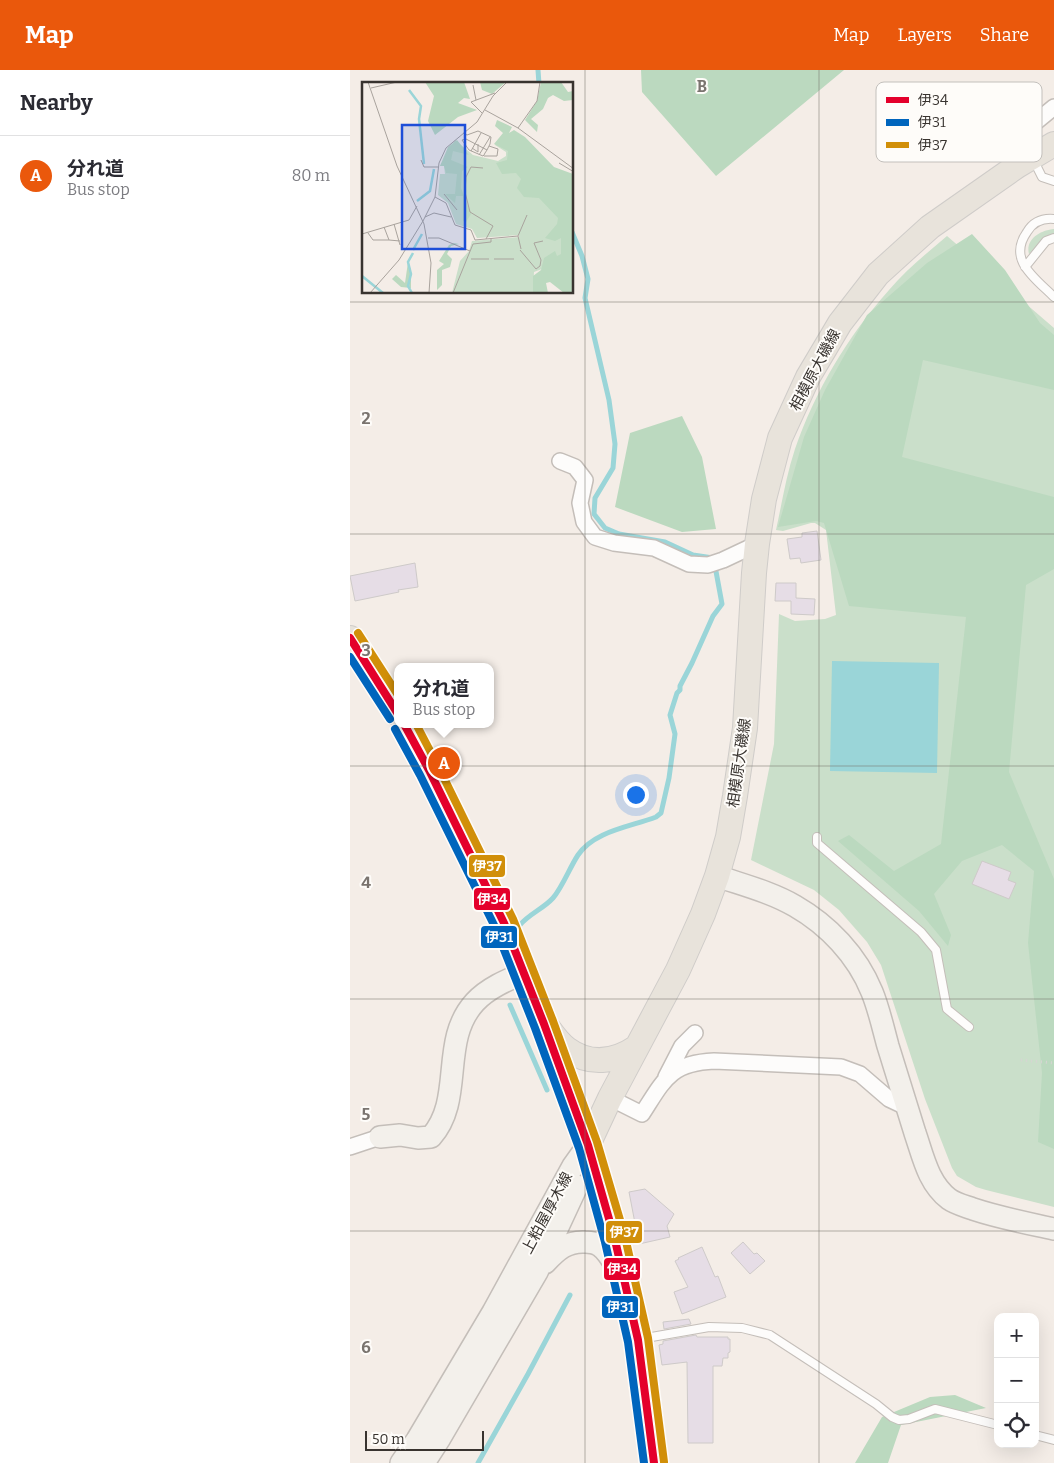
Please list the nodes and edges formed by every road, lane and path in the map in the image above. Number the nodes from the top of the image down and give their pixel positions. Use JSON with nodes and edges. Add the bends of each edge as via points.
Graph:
{"nodes":[{"id":1,"x":1054,"y":107,"type":"edge"},
{"id":2,"x":1042,"y":117,"type":"edge"},
{"id":3,"x":1054,"y":144,"type":"edge"},
{"id":4,"x":1042,"y":151,"type":"edge"},
{"id":5,"x":1024,"y":162,"type":"joint"},
{"id":6,"x":1054,"y":181,"type":"edge"},
{"id":7,"x":1054,"y":219,"type":"edge"},
{"id":8,"x":1054,"y":238,"type":"edge"},
{"id":9,"x":1025,"y":267,"type":"junction"},
{"id":10,"x":1054,"y":297,"type":"edge"},
{"id":11,"x":560,"y":461,"type":"dead end"},
{"id":12,"x":757,"y":544,"type":"junction"},
{"id":13,"x":350,"y":638,"type":"edge"},
{"id":14,"x":394,"y":708,"type":"edge"},
{"id":15,"x":406,"y":728,"type":"edge"},
{"id":16,"x":818,"y":837,"type":"dead end"},
{"id":17,"x":717,"y":876,"type":"junction"},
{"id":18,"x":524,"y":973,"type":"junction"},
{"id":19,"x":544,"y":1024,"type":"junction"},
{"id":20,"x":969,"y":1027,"type":"dead end"},
{"id":21,"x":695,"y":1033,"type":"dead end"},
{"id":22,"x":637,"y":1047,"type":"junction"},
{"id":23,"x":1020,"y":1060,"type":"dead end"},
{"id":24,"x":1054,"y":1063,"type":"edge"},
{"id":25,"x":665,"y":1079,"type":"junction"},
{"id":26,"x":610,"y":1098,"type":"junction"},
{"id":27,"x":906,"y":1106,"type":"junction"},
{"id":28,"x":380,"y":1137,"type":"joint"},
{"id":29,"x":588,"y":1145,"type":"junction"},
{"id":30,"x":350,"y":1147,"type":"edge"},
{"id":31,"x":1054,"y":1229,"type":"edge"},
{"id":32,"x":537,"y":1272,"type":"junction"},
{"id":33,"x":626,"y":1284,"type":"junction"},
{"id":34,"x":638,"y":1340,"type":"junction"},
{"id":35,"x":994,"y":1424,"type":"edge"},
{"id":36,"x":1039,"y":1436,"type":"edge"},
{"id":37,"x":1054,"y":1440,"type":"edge"},
{"id":38,"x":401,"y":1463,"type":"edge"},
{"id":39,"x":424,"y":1463,"type":"edge"},
{"id":40,"x":654,"y":1463,"type":"edge"}],
"edges":[{"from":1,"to":2,"type":"street"},
{"from":3,"to":4,"type":"main road","name":"相模原大磯線"},
{"from":5,"to":6,"type":"lane","via":[[1042,177]]},
{"from":5,"to":12,"type":"main road","name":"相模原大磯線","via":[[930,227],[878,274],[840,323],[808,377],[780,438],[764,499]]},
{"from":7,"to":9,"type":"lane","via":[[1030,227],[1022,240],[1019,250]]},
{"from":8,"to":9,"type":"lane","via":[[1046,241]]},
{"from":9,"to":10,"type":"lane"},
{"from":11,"to":12,"type":"street","via":[[575,466],[585,480],[580,504],[584,522],[595,537],[654,548],[689,564],[708,565]]},
{"from":12,"to":17,"type":"main road","name":"相模原大磯線","via":[[745,728],[728,836]]},
{"from":13,"to":14,"type":"main road"},
{"from":15,"to":18,"type":"main road","via":[[504,923]]},
{"from":16,"to":20,"type":"lane","via":[[818,843],[921,932],[936,950],[947,1009]]},
{"from":17,"to":22,"type":"main road","name":"相模原大磯線","via":[[678,970]]},
{"from":17,"to":27,"type":"main road","via":[[794,905],[832,933],[846,948],[872,992]]},
{"from":18,"to":19,"type":"main road"},
{"from":18,"to":28,"type":"main road","via":[[491,988],[475,1002],[463,1020],[456,1037],[450,1094],[439,1127],[430,1137]]},
{"from":19,"to":22,"type":"main road","via":[[567,1049],[589,1060],[620,1057]]},
{"from":19,"to":29,"type":"main road"},
{"from":21,"to":25,"type":"street","via":[[682,1046]]},
{"from":22,"to":26,"type":"main road","name":"相模原大磯線"},
{"from":23,"to":24,"type":"path"},
{"from":25,"to":26,"type":"street","via":[[642,1114]]},
{"from":25,"to":27,"type":"street","via":[[696,1062],[841,1068],[860,1074],[888,1099]]},
{"from":26,"to":29,"type":"main road","name":"相模原大磯線"},
{"from":27,"to":31,"type":"main road","via":[[927,1169],[949,1198],[991,1215]]},
{"from":28,"to":30,"type":"street"},
{"from":29,"to":32,"type":"main road","name":"上粕屋厚木線","via":[[578,1184]]},
{"from":29,"to":33,"type":"main road"},
{"from":29,"to":38,"type":"main road","name":"上粕屋厚木線","via":[[573,1166],[493,1312]]},
{"from":32,"to":33,"type":"main road","via":[[566,1244],[591,1242],[610,1257]]},
{"from":32,"to":39,"type":"main road","name":"上粕屋厚木線"},
{"from":33,"to":34,"type":"main road"},
{"from":34,"to":35,"type":"lane","via":[[709,1327],[742,1328],[770,1335],[899,1420],[935,1409]]},
{"from":34,"to":40,"type":"main road"},
{"from":36,"to":37,"type":"lane"}]}
